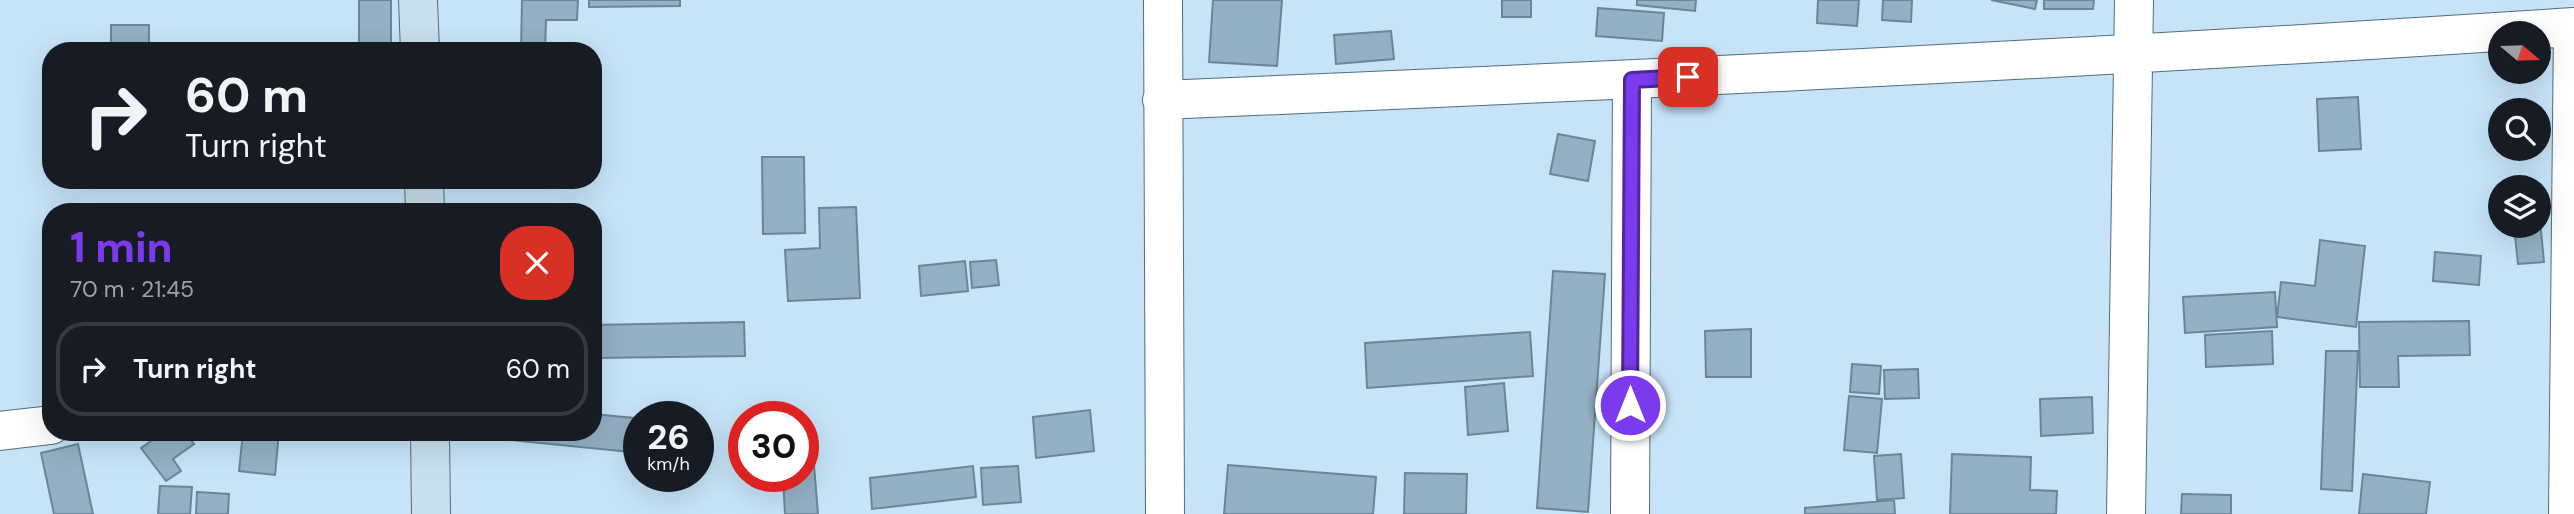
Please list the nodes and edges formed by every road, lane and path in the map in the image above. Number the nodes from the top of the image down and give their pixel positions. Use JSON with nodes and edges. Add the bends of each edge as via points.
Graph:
{"nodes":[{"id":1,"x":418,"y":0,"type":"edge"},
{"id":2,"x":1163,"y":0,"type":"edge"},
{"id":3,"x":2134,"y":0,"type":"edge"},
{"id":4,"x":2574,"y":27,"type":"edge"},
{"id":5,"x":420,"y":42,"type":"edge"},
{"id":6,"x":2134,"y":55,"type":"junction"},
{"id":7,"x":1632,"y":80,"type":"junction"},
{"id":8,"x":1162,"y":100,"type":"junction"},
{"id":9,"x":42,"y":426,"type":"edge"},
{"id":10,"x":0,"y":431,"type":"edge"},
{"id":11,"x":430,"y":441,"type":"edge"},
{"id":12,"x":431,"y":514,"type":"edge"},
{"id":13,"x":1165,"y":514,"type":"edge"},
{"id":14,"x":1630,"y":514,"type":"edge"},
{"id":15,"x":2126,"y":514,"type":"edge"},
{"id":16,"x":2568,"y":514,"type":"edge"}],
"edges":[{"from":1,"to":5,"type":"street"},
{"from":2,"to":8,"type":"street"},
{"from":3,"to":6,"type":"street"},
{"from":4,"to":6,"type":"street"},
{"from":4,"to":16,"type":"street"},
{"from":6,"to":7,"type":"street"},
{"from":6,"to":15,"type":"street"},
{"from":7,"to":8,"type":"street"},
{"from":7,"to":14,"type":"street"},
{"from":8,"to":13,"type":"street"},
{"from":9,"to":10,"type":"street"},
{"from":11,"to":12,"type":"street"}]}
